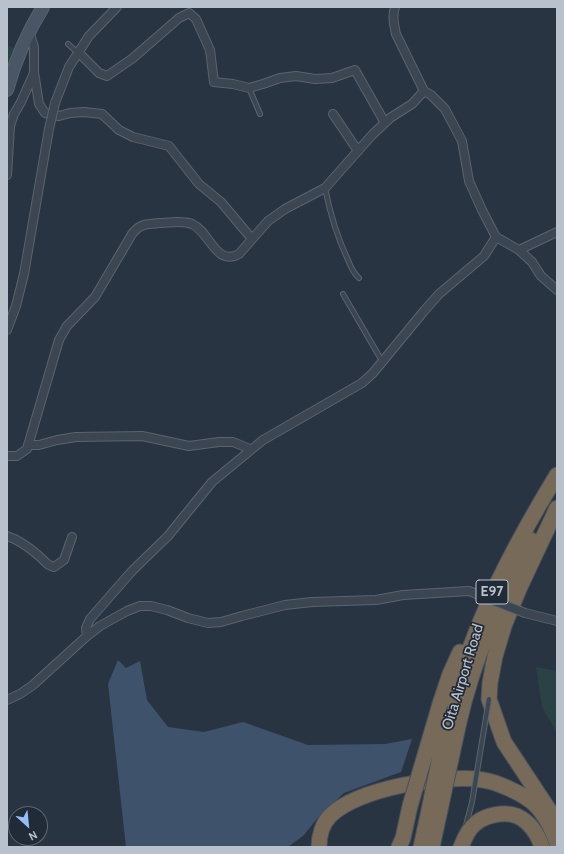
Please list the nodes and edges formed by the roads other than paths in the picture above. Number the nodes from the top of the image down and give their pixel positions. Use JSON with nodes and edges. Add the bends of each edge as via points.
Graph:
{"nodes":[{"id":1,"x":43,"y":7,"type":"edge"},
{"id":2,"x":117,"y":7,"type":"edge"},
{"id":3,"x":395,"y":7,"type":"edge"},
{"id":4,"x":29,"y":31,"type":"junction"},
{"id":5,"x":68,"y":44,"type":"dead end"},
{"id":6,"x":79,"y":53,"type":"junction"},
{"id":7,"x":34,"y":72,"type":"junction"},
{"id":8,"x":9,"y":74,"type":"edge"},
{"id":9,"x":249,"y":88,"type":"junction"},
{"id":10,"x":7,"y":90,"type":"edge"},
{"id":11,"x":424,"y":91,"type":"junction"},
{"id":12,"x":260,"y":114,"type":"dead end"},
{"id":13,"x":333,"y":114,"type":"dead end"},
{"id":14,"x":385,"y":123,"type":"junction"},
{"id":15,"x":358,"y":151,"type":"junction"},
{"id":16,"x":7,"y":176,"type":"edge"},
{"id":17,"x":325,"y":188,"type":"junction"},
{"id":18,"x":557,"y":232,"type":"edge"},
{"id":19,"x":496,"y":237,"type":"junction"},
{"id":20,"x":252,"y":239,"type":"junction"},
{"id":21,"x":519,"y":250,"type":"junction"},
{"id":22,"x":359,"y":278,"type":"dead end"},
{"id":23,"x":557,"y":290,"type":"edge"},
{"id":24,"x":343,"y":294,"type":"dead end"},
{"id":25,"x":7,"y":330,"type":"edge"},
{"id":26,"x":382,"y":361,"type":"junction"},
{"id":27,"x":28,"y":445,"type":"junction"},
{"id":28,"x":250,"y":449,"type":"junction"},
{"id":29,"x":7,"y":456,"type":"edge"},
{"id":30,"x":557,"y":475,"type":"edge"},
{"id":31,"x":557,"y":496,"type":"edge"},
{"id":32,"x":557,"y":508,"type":"edge"},
{"id":33,"x":536,"y":509,"type":"junction"},
{"id":34,"x":7,"y":536,"type":"edge"},
{"id":35,"x":72,"y":537,"type":"dead end"},
{"id":36,"x":557,"y":621,"type":"edge"},
{"id":37,"x":87,"y":636,"type":"junction"},
{"id":38,"x":489,"y":699,"type":"junction"},
{"id":39,"x":7,"y":700,"type":"edge"},
{"id":40,"x":453,"y":720,"type":"junction"},
{"id":41,"x":434,"y":810,"type":"junction"},
{"id":42,"x":557,"y":822,"type":"edge"},
{"id":43,"x":557,"y":843,"type":"edge"},
{"id":44,"x":461,"y":846,"type":"edge"},
{"id":45,"x":319,"y":847,"type":"edge"},
{"id":46,"x":327,"y":847,"type":"edge"},
{"id":47,"x":399,"y":847,"type":"edge"},
{"id":48,"x":421,"y":847,"type":"edge"},
{"id":49,"x":432,"y":847,"type":"edge"},
{"id":50,"x":542,"y":847,"type":"edge"},
{"id":51,"x":552,"y":847,"type":"edge"}],
"edges":[{"from":1,"to":4,"type":"main road"},
{"from":2,"to":6,"type":"street","via":[[89,36]]},
{"from":3,"to":11,"type":"street","via":[[393,24],[396,34]]},
{"from":4,"to":7,"type":"street","via":[[34,47]]},
{"from":4,"to":8,"type":"main road"},
{"from":5,"to":6,"type":"lane"},
{"from":6,"to":9,"type":"street","via":[[99,73],[107,76],[189,13],[196,20],[210,50],[214,82]]},
{"from":6,"to":25,"type":"street","bridge":true,"via":[[69,67],[48,129],[24,274]]},
{"from":7,"to":16,"type":"street","via":[[10,126]]},
{"from":7,"to":20,"type":"street","via":[[39,104],[45,113],[59,116],[84,112],[102,114],[125,133],[169,146],[199,184],[220,202]]},
{"from":8,"to":10,"type":"main road"},
{"from":9,"to":12,"type":"lane"},
{"from":9,"to":14,"type":"street","via":[[280,78],[332,78],[355,70]]},
{"from":11,"to":14,"type":"street","via":[[412,104]]},
{"from":11,"to":19,"type":"street","via":[[445,109],[462,141],[469,181]]},
{"from":13,"to":15,"type":"street"},
{"from":14,"to":15,"type":"street"},
{"from":15,"to":17,"type":"street"},
{"from":17,"to":20,"type":"street","via":[[285,209],[268,221]]},
{"from":17,"to":22,"type":"lane","via":[[340,245]]},
{"from":18,"to":21,"type":"street"},
{"from":19,"to":21,"type":"street"},
{"from":19,"to":26,"type":"street","via":[[484,256],[439,294]]},
{"from":20,"to":27,"type":"street","via":[[239,254],[233,258],[226,258],[198,228],[189,223],[137,227],[95,298],[58,340]]},
{"from":21,"to":23,"type":"street"},
{"from":24,"to":26,"type":"lane"},
{"from":26,"to":28,"type":"street","via":[[374,373],[362,383]]},
{"from":27,"to":28,"type":"street","via":[[76,437],[142,436],[189,446],[233,442]]},
{"from":27,"to":29,"type":"street","via":[[27,450],[17,456]]},
{"from":28,"to":37,"type":"street","via":[[212,482],[168,536],[132,571],[90,619],[86,628]]},
{"from":30,"to":33,"type":"highway","name":"Oita Airport Road","number":"E97"},
{"from":31,"to":40,"type":"highway","name":"Oita Airport Road","number":"E97","via":[[516,568],[464,699]]},
{"from":32,"to":38,"type":"highway","via":[[504,626],[494,663]]},
{"from":33,"to":40,"type":"highway","name":"Oita Airport Road","number":"E97","via":[[503,569],[468,653]]},
{"from":33,"to":47,"type":"highway","bridge":true,"via":[[491,582],[450,674]]},
{"from":34,"to":35,"type":"street","via":[[24,544],[48,566],[54,567],[64,560]]},
{"from":36,"to":37,"type":"street","bridge":true,"via":[[525,613],[469,592],[285,605],[208,623],[162,608],[140,606],[100,626]]},
{"from":37,"to":39,"type":"street","via":[[32,685]]},
{"from":38,"to":42,"type":"highway","via":[[504,742]]},
{"from":38,"to":44,"type":"lane","bridge":true,"via":[[472,802]]},
{"from":40,"to":41,"type":"highway","name":"Oita Airport Road","number":"E97","bridge":true},
{"from":41,"to":48,"type":"highway","name":"Oita Airport Road","number":"E97"},
{"from":41,"to":49,"type":"highway","name":"Oita Airport Road","number":"E97"},
{"from":43,"to":45,"type":"highway","via":[[547,821],[533,803],[523,796],[484,780],[453,779],[401,785],[357,799],[329,817],[319,838]]},
{"from":44,"to":50,"type":"highway","via":[[475,823],[502,814],[517,816],[528,824]]},
{"from":46,"to":51,"type":"highway","via":[[328,834],[332,826],[354,806],[395,791],[454,784],[485,787],[521,802],[543,825]]}]}
